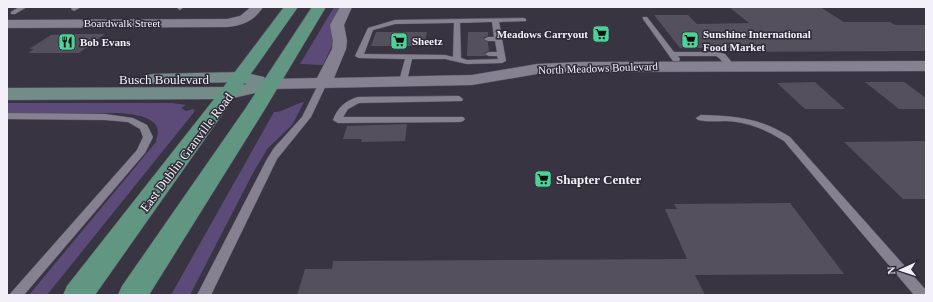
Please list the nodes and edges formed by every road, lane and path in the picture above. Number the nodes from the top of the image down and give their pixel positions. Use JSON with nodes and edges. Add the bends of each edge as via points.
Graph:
{"nodes":[{"id":1,"x":24,"y":7,"type":"edge"},
{"id":2,"x":257,"y":7,"type":"edge"},
{"id":3,"x":291,"y":7,"type":"edge"},
{"id":4,"x":319,"y":7,"type":"edge"},
{"id":5,"x":346,"y":7,"type":"edge"},
{"id":6,"x":10,"y":18,"type":"edge"},
{"id":7,"x":644,"y":18,"type":"dead end"},
{"id":8,"x":524,"y":20,"type":"dead end"},
{"id":9,"x":496,"y":25,"type":"junction"},
{"id":10,"x":461,"y":27,"type":"junction"},
{"id":11,"x":487,"y":28,"type":"dead end"},
{"id":12,"x":488,"y":39,"type":"dead end"},
{"id":13,"x":498,"y":39,"type":"junction"},
{"id":14,"x":467,"y":51,"type":"dead end"},
{"id":15,"x":489,"y":51,"type":"dead end"},
{"id":16,"x":500,"y":51,"type":"junction"},
{"id":17,"x":458,"y":54,"type":"junction"},
{"id":18,"x":672,"y":54,"type":"junction"},
{"id":19,"x":410,"y":57,"type":"junction"},
{"id":20,"x":682,"y":66,"type":"junction"},
{"id":21,"x":731,"y":66,"type":"junction"},
{"id":22,"x":910,"y":66,"type":"junction"},
{"id":23,"x":926,"y":66,"type":"edge"},
{"id":24,"x":926,"y":77,"type":"edge"},
{"id":25,"x":7,"y":80,"type":"edge"},
{"id":26,"x":403,"y":81,"type":"junction"},
{"id":27,"x":324,"y":82,"type":"junction"},
{"id":28,"x":271,"y":84,"type":"junction"},
{"id":29,"x":235,"y":85,"type":"junction"},
{"id":30,"x":7,"y":94,"type":"edge"},
{"id":31,"x":459,"y":98,"type":"dead end"},
{"id":32,"x":7,"y":116,"type":"edge"},
{"id":33,"x":701,"y":118,"type":"dead end"},
{"id":34,"x":460,"y":119,"type":"dead end"},
{"id":35,"x":16,"y":295,"type":"edge"},
{"id":36,"x":78,"y":295,"type":"edge"},
{"id":37,"x":133,"y":295,"type":"edge"},
{"id":38,"x":204,"y":295,"type":"edge"},
{"id":39,"x":922,"y":295,"type":"edge"}],
"edges":[{"from":1,"to":6,"type":"lane"},
{"from":2,"to":6,"type":"street","name":"Boardwalk Street","via":[[251,16],[238,22],[227,23]]},
{"from":3,"to":29,"type":"main road","name":"East Dublin Granville Road"},
{"from":4,"to":28,"type":"main road"},
{"from":5,"to":27,"type":"street","via":[[337,25],[339,49]]},
{"from":7,"to":18,"type":"lane"},
{"from":8,"to":9,"type":"lane"},
{"from":9,"to":10,"type":"lane"},
{"from":9,"to":11,"type":"lane"},
{"from":9,"to":13,"type":"lane"},
{"from":10,"to":17,"type":"lane"},
{"from":10,"to":19,"type":"lane","via":[[394,22],[370,29],[359,56]]},
{"from":12,"to":13,"type":"lane"},
{"from":13,"to":16,"type":"lane"},
{"from":14,"to":17,"type":"lane"},
{"from":15,"to":16,"type":"lane"},
{"from":16,"to":17,"type":"lane","via":[[502,61],[467,62]]},
{"from":17,"to":19,"type":"lane","via":[[445,57]]},
{"from":18,"to":20,"type":"lane"},
{"from":18,"to":21,"type":"lane","via":[[717,54]]},
{"from":19,"to":26,"type":"lane"},
{"from":20,"to":21,"type":"street","name":"North Meadows Boulevard"},
{"from":20,"to":26,"type":"street","name":"North Meadows Boulevard","via":[[536,69],[472,80]]},
{"from":21,"to":22,"type":"street","name":"North Meadows Boulevard"},
{"from":22,"to":23,"type":"street","name":"North Meadows Boulevard"},
{"from":22,"to":24,"type":"street"},
{"from":25,"to":29,"type":"main road","name":"Busch Boulevard"},
{"from":26,"to":27,"type":"street","name":"North Meadows Boulevard"},
{"from":27,"to":28,"type":"street","name":"North Meadows Boulevard"},
{"from":27,"to":38,"type":"lane","via":[[306,118],[279,147],[272,159]]},
{"from":28,"to":29,"type":"main road","name":"Busch Boulevard"},
{"from":28,"to":37,"type":"main road"},
{"from":29,"to":30,"type":"main road","name":"Busch Boulevard"},
{"from":29,"to":36,"type":"main road","name":"East Dublin Granville Road"},
{"from":31,"to":34,"type":"lane","via":[[358,100],[350,102],[340,111],[338,120]]},
{"from":32,"to":35,"type":"lane","via":[[105,117],[130,120],[144,127],[148,137],[141,151]]},
{"from":33,"to":39,"type":"lane","via":[[756,122],[787,139]]}]}
